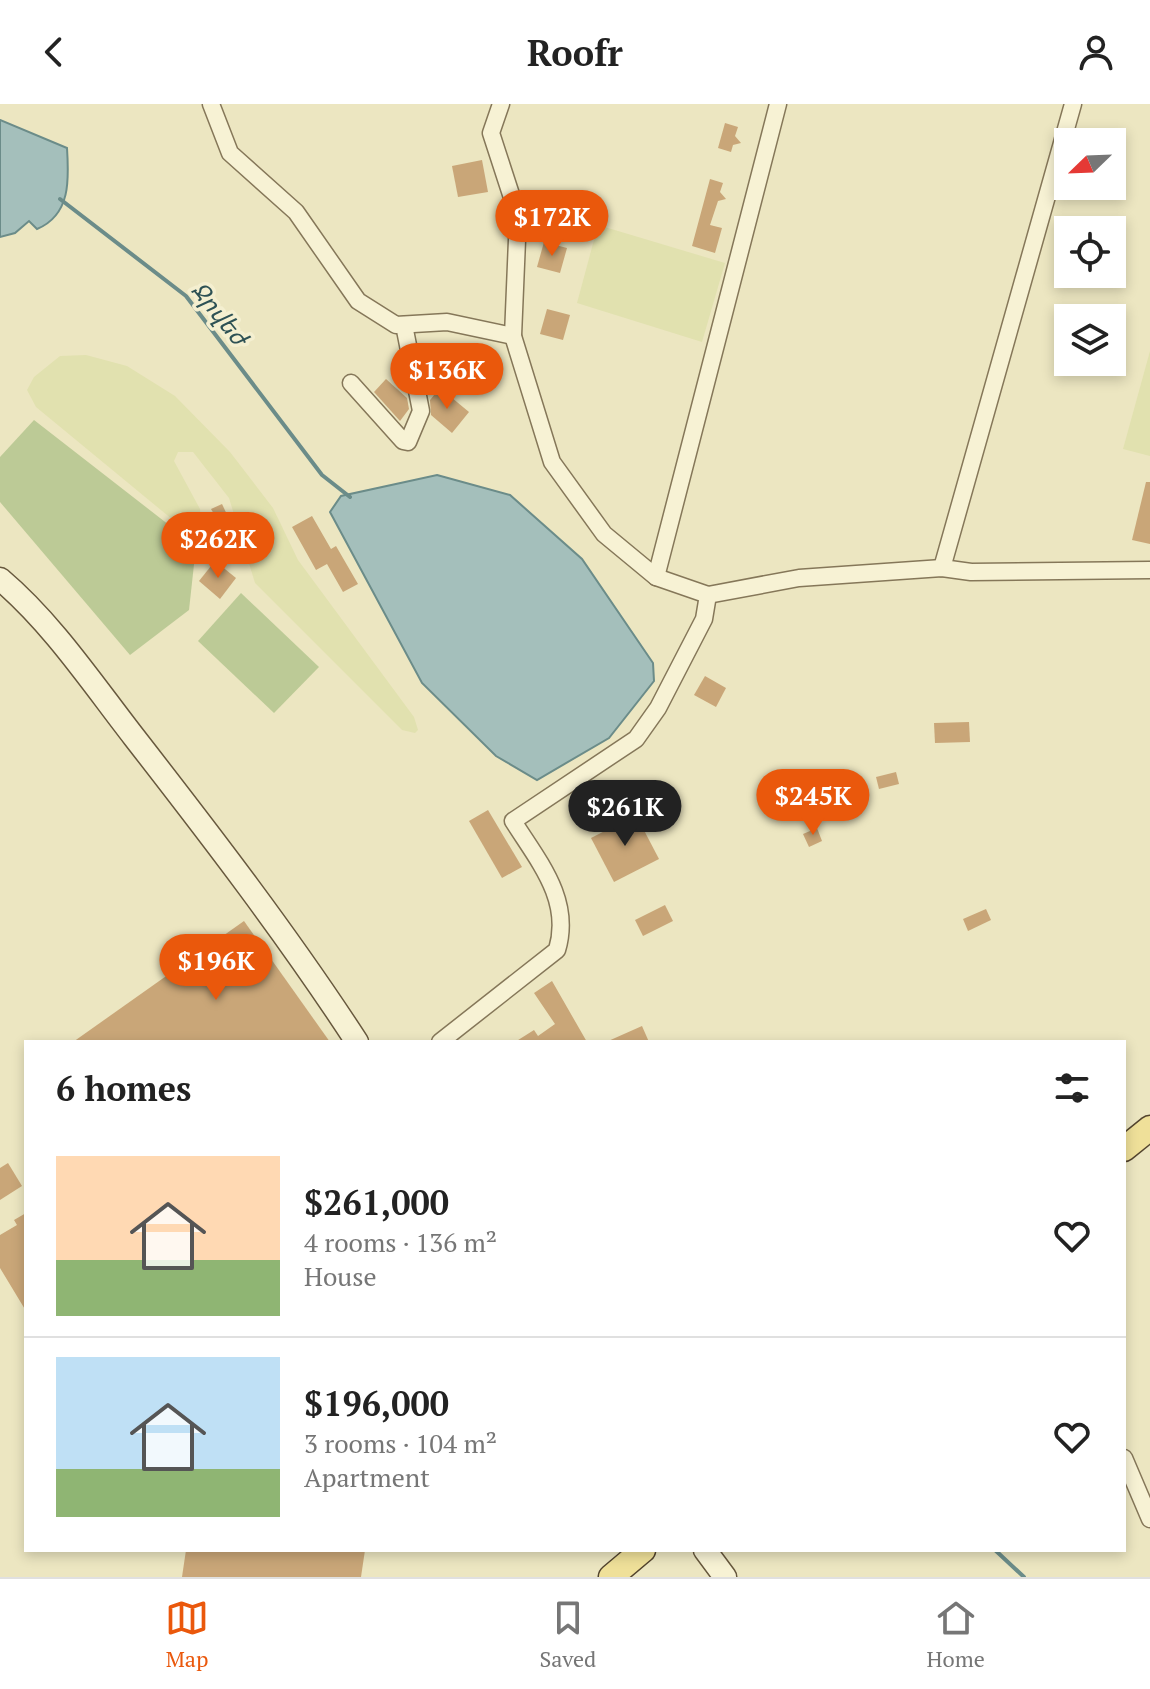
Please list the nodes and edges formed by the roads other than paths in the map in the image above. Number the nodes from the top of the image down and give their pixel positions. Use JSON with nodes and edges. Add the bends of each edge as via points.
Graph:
{"nodes":[{"id":1,"x":211,"y":104,"type":"edge"},
{"id":2,"x":501,"y":104,"type":"edge"},
{"id":3,"x":778,"y":104,"type":"edge"},
{"id":4,"x":1073,"y":104,"type":"edge"},
{"id":5,"x":404,"y":325,"type":"junction"},
{"id":6,"x":513,"y":336,"type":"junction"},
{"id":7,"x":351,"y":383,"type":"dead end"},
{"id":8,"x":942,"y":568,"type":"junction"},
{"id":9,"x":1150,"y":570,"type":"edge"},
{"id":10,"x":656,"y":577,"type":"junction"},
{"id":11,"x":0,"y":579,"type":"edge"},
{"id":12,"x":708,"y":595,"type":"junction"},
{"id":13,"x":356,"y":1040,"type":"edge"},
{"id":14,"x":443,"y":1040,"type":"edge"},
{"id":15,"x":1150,"y":1128,"type":"edge"},
{"id":16,"x":1126,"y":1147,"type":"edge"},
{"id":17,"x":1126,"y":1463,"type":"edge"},
{"id":18,"x":1150,"y":1519,"type":"edge"},
{"id":19,"x":641,"y":1552,"type":"edge"},
{"id":20,"x":706,"y":1552,"type":"edge"},
{"id":21,"x":611,"y":1577,"type":"edge"},
{"id":22,"x":725,"y":1577,"type":"edge"}],
"edges":[{"from":1,"to":5,"type":"street","via":[[230,153],[296,212],[358,301]]},
{"from":2,"to":6,"type":"street","via":[[491,133],[518,216]]},
{"from":3,"to":10,"type":"street"},
{"from":4,"to":8,"type":"street"},
{"from":5,"to":6,"type":"street","via":[[447,322]]},
{"from":5,"to":7,"type":"street","via":[[421,411],[408,442]]},
{"from":6,"to":10,"type":"street","via":[[552,462],[604,534]]},
{"from":8,"to":9,"type":"street"},
{"from":8,"to":12,"type":"street","via":[[799,578]]},
{"from":10,"to":12,"type":"street"},
{"from":11,"to":13,"type":"street","via":[[55,635],[151,759],[307,965]]},
{"from":12,"to":14,"type":"street","via":[[704,619],[636,739],[513,821],[555,887],[562,914],[557,950]]},
{"from":15,"to":16,"type":"main road"},
{"from":17,"to":18,"type":"street"},
{"from":19,"to":21,"type":"main road"},
{"from":20,"to":22,"type":"street"}]}
